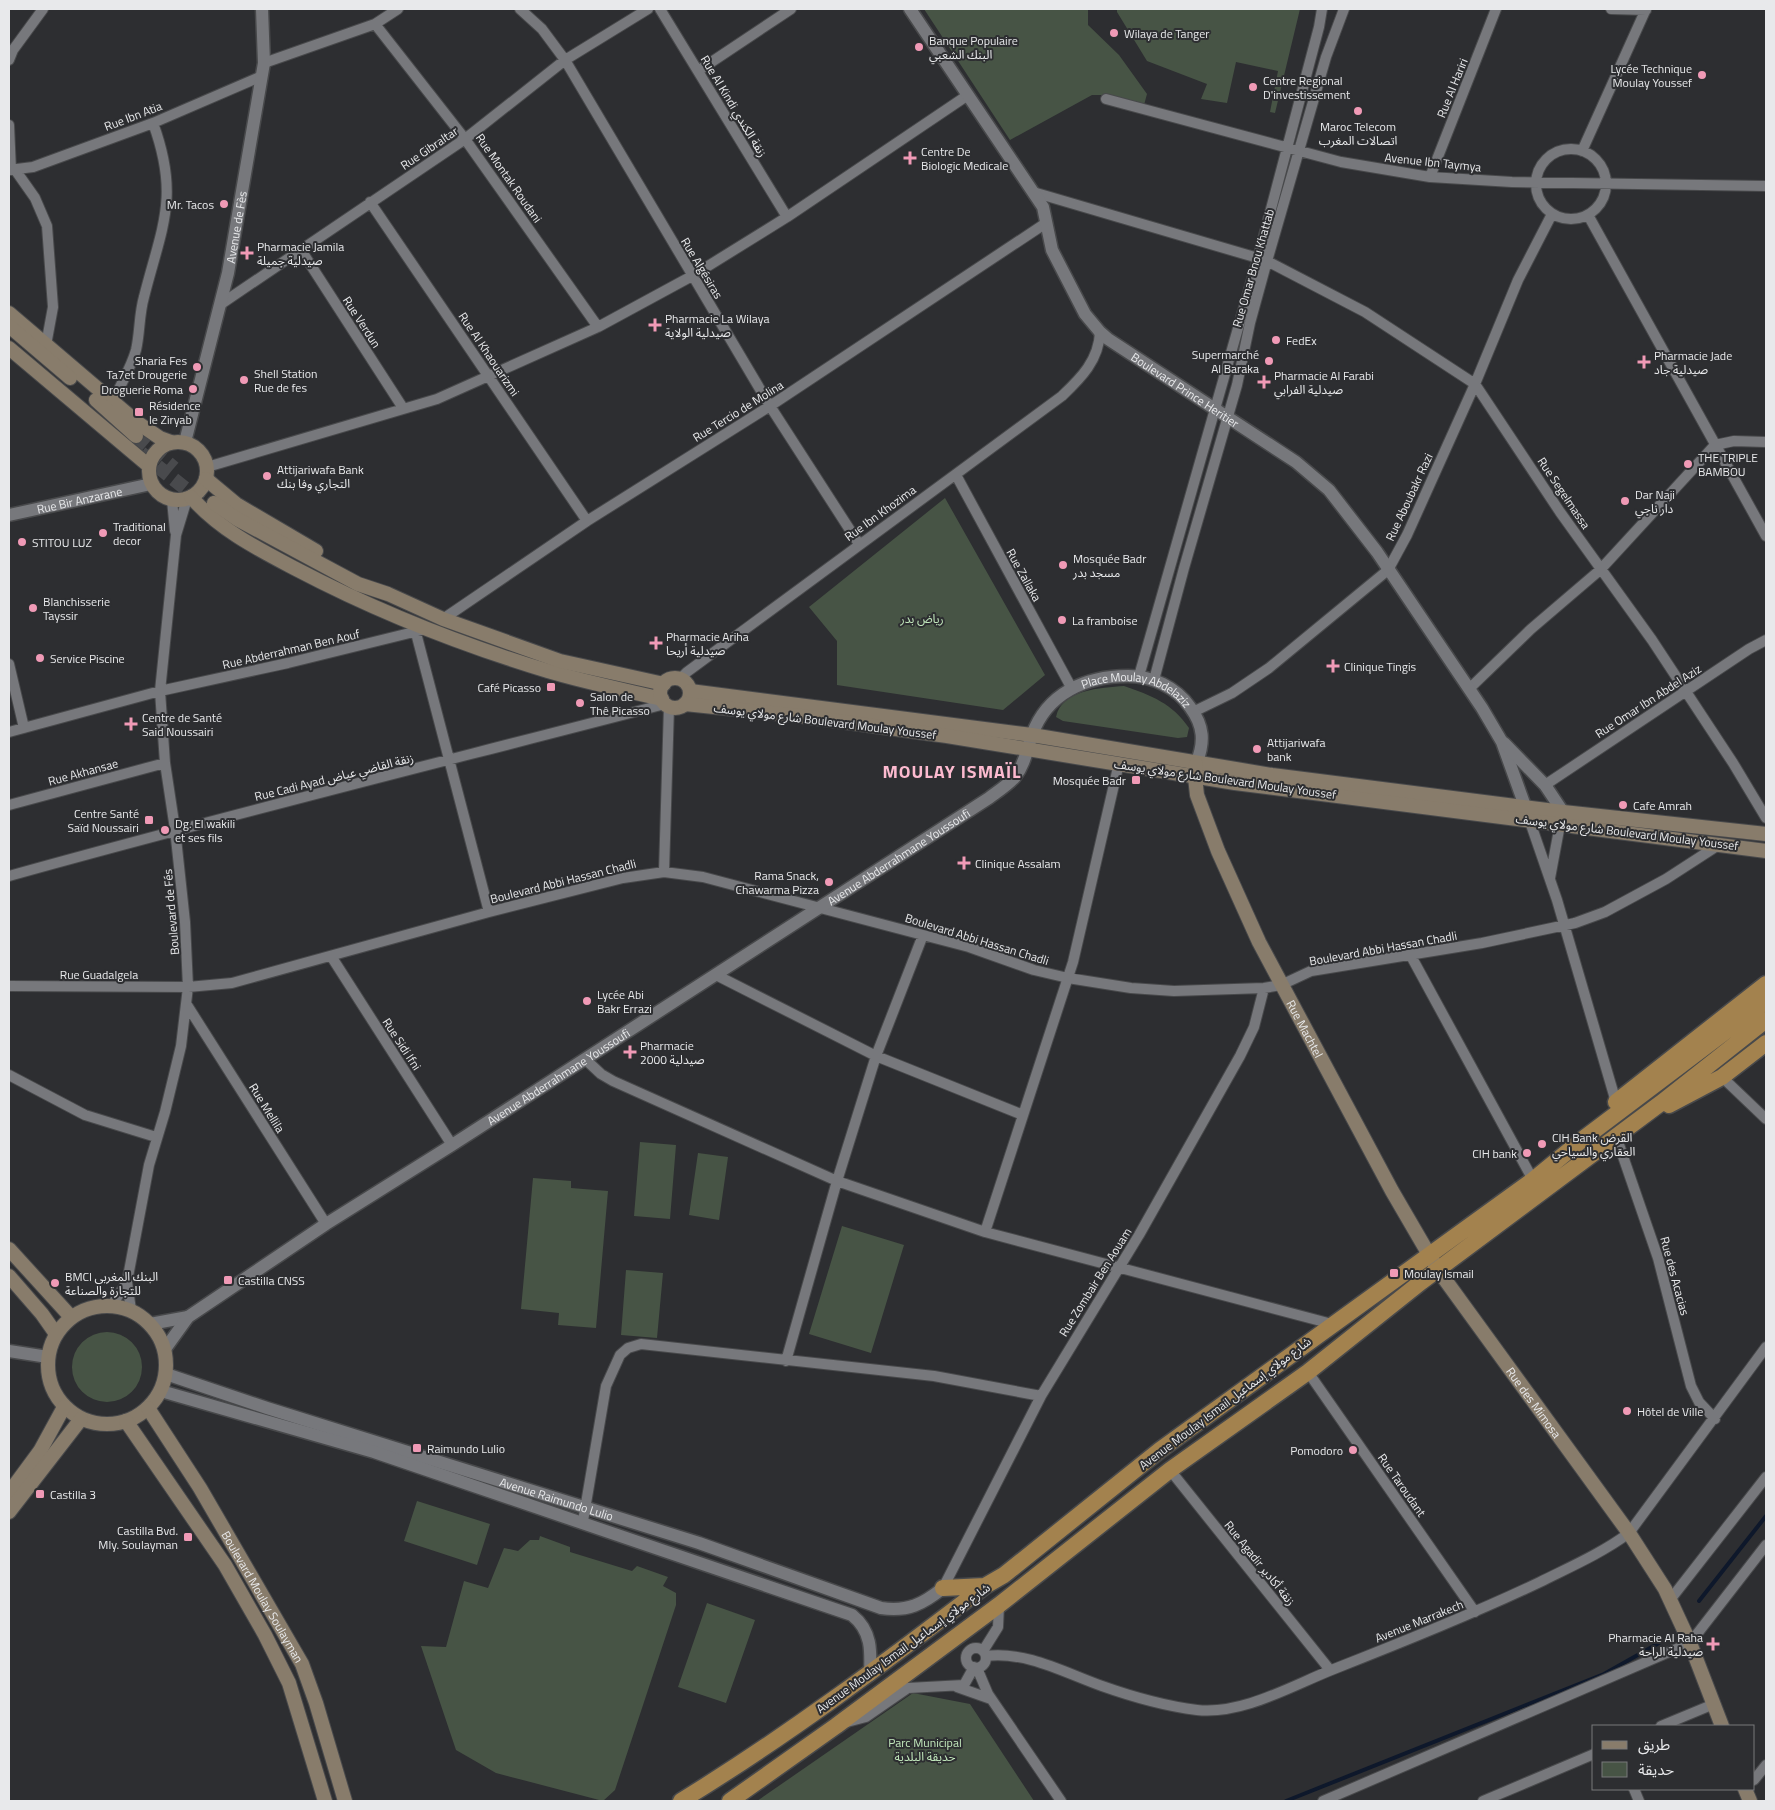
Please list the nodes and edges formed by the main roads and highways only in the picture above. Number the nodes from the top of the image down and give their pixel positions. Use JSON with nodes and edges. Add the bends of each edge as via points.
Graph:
{"nodes":[{"id":1,"x":9,"y":313,"type":"edge"},
{"id":2,"x":9,"y":326,"type":"edge"},
{"id":3,"x":9,"y":336,"type":"edge"},
{"id":4,"x":9,"y":348,"type":"edge"},
{"id":5,"x":178,"y":442,"type":"junction"},
{"id":6,"x":148,"y":466,"type":"junction"},
{"id":7,"x":207,"y":473,"type":"junction"},
{"id":8,"x":189,"y":498,"type":"junction"},
{"id":9,"x":388,"y":594,"type":"junction"},
{"id":10,"x":380,"y":608,"type":"junction"},
{"id":11,"x":664,"y":684,"type":"junction"},
{"id":12,"x":687,"y":698,"type":"junction"},
{"id":13,"x":665,"y":703,"type":"junction"},
{"id":14,"x":1030,"y":742,"type":"junction"},
{"id":15,"x":1196,"y":770,"type":"junction"},
{"id":16,"x":1561,"y":819,"type":"junction"},
{"id":17,"x":1766,"y":834,"type":"edge"},
{"id":18,"x":1766,"y":851,"type":"edge"},
{"id":19,"x":1766,"y":984,"type":"edge"},
{"id":20,"x":1766,"y":1001,"type":"edge"},
{"id":21,"x":1766,"y":1020,"type":"edge"},
{"id":22,"x":1766,"y":1043,"type":"edge"},
{"id":23,"x":1641,"y":1117,"type":"junction"},
{"id":24,"x":1583,"y":1139,"type":"junction"},
{"id":25,"x":9,"y":1248,"type":"edge"},
{"id":26,"x":1429,"y":1256,"type":"junction"},
{"id":27,"x":1438,"y":1270,"type":"junction"},
{"id":28,"x":9,"y":1276,"type":"edge"},
{"id":29,"x":71,"y":1317,"type":"junction"},
{"id":30,"x":56,"y":1334,"type":"junction"},
{"id":31,"x":64,"y":1407,"type":"junction"},
{"id":32,"x":148,"y":1408,"type":"junction"},
{"id":33,"x":81,"y":1419,"type":"junction"},
{"id":34,"x":126,"y":1421,"type":"junction"},
{"id":35,"x":9,"y":1493,"type":"edge"},
{"id":36,"x":9,"y":1512,"type":"edge"},
{"id":37,"x":985,"y":1586,"type":"junction"},
{"id":38,"x":943,"y":1588,"type":"road end"},
{"id":39,"x":1722,"y":1725,"type":"edge"},
{"id":40,"x":325,"y":1801,"type":"edge"},
{"id":41,"x":345,"y":1801,"type":"edge"},
{"id":42,"x":682,"y":1801,"type":"edge"},
{"id":43,"x":730,"y":1801,"type":"edge"}],
"edges":[{"from":1,"to":5,"type":"main road","via":[[152,433]]},
{"from":2,"to":3,"type":"main road","via":[[131,439]]},
{"from":4,"to":6,"type":"main road"},
{"from":5,"to":6,"type":"main road","via":[[156,451]]},
{"from":5,"to":7,"type":"main road","via":[[200,452]]},
{"from":6,"to":8,"type":"main road","via":[[151,484],[156,491],[172,500]]},
{"from":7,"to":8,"type":"main road","via":[[203,487]]},
{"from":7,"to":9,"type":"main road","via":[[236,504]]},
{"from":8,"to":10,"type":"main road","via":[[208,516],[250,545],[347,595]]},
{"from":9,"to":10,"type":"main road","via":[[358,584],[214,508],[232,526]]},
{"from":9,"to":11,"type":"main road","via":[[443,620],[560,661]]},
{"from":10,"to":13,"type":"main road","via":[[421,631]]},
{"from":11,"to":12,"type":"main road","via":[[670,679],[680,679],[687,684]]},
{"from":11,"to":13,"type":"main road","via":[[660,691]]},
{"from":12,"to":13,"type":"main road","via":[[676,708]]},
{"from":12,"to":14,"type":"main road","name":"شارع مولاي يوسف Boulevard Moulay Youssef","via":[[801,716]]},
{"from":14,"to":15,"type":"main road","name":"شارع مولاي يوسف Boulevard Moulay Youssef"},
{"from":14,"to":15,"type":"main road","name":"شارع مولاي يوسف Boulevard Moulay Youssef","via":[[1119,763]]},
{"from":15,"to":16,"type":"main road","name":"شارع مولاي يوسف Boulevard Moulay Youssef","via":[[1530,820]]},
{"from":15,"to":16,"type":"main road","name":"شارع مولاي يوسف Boulevard Moulay Youssef","via":[[1525,806]]},
{"from":15,"to":26,"type":"main road","name":"Rue Machtel","via":[[1197,795],[1209,830],[1259,942]]},
{"from":16,"to":17,"type":"main road","name":"شارع مولاي يوسف Boulevard Moulay Youssef"},
{"from":16,"to":18,"type":"main road","name":"شارع مولاي يوسف Boulevard Moulay Youssef"},
{"from":19,"to":24,"type":"highway","via":[[1603,1112]]},
{"from":20,"to":24,"type":"highway","name":"Avenue Moulay Ismail شارع مولاي إسماعيل"},
{"from":21,"to":23,"type":"highway","name":"Avenue Moulay Ismail شارع مولاي إسماعيل"},
{"from":22,"to":23,"type":"highway","via":[[1722,1077]]},
{"from":23,"to":27,"type":"highway","name":"Avenue Moulay Ismail شارع مولاي إسماعيل"},
{"from":24,"to":26,"type":"highway","name":"Avenue Moulay Ismail شارع مولاي إسماعيل"},
{"from":25,"to":29,"type":"main road"},
{"from":26,"to":27,"type":"main road","name":"Rue Machtel"},
{"from":26,"to":37,"type":"highway","name":"Avenue Moulay Ismail شارع مولاي إسماعيل","via":[[1160,1450],[1004,1575]]},
{"from":27,"to":39,"type":"main road","name":"Rue des Mimosa","via":[[1629,1533],[1670,1600]]},
{"from":27,"to":43,"type":"highway","name":"Avenue Moulay Ismail شارع مولاي إسماعيل","via":[[1308,1372],[1170,1470],[999,1605]]},
{"from":28,"to":30,"type":"main road"},
{"from":29,"to":30,"type":"main road"},
{"from":29,"to":32,"type":"main road","via":[[97,1306],[112,1306],[131,1310],[150,1324],[165,1349],[166,1374],[161,1391]]},
{"from":30,"to":31,"type":"main road","via":[[48,1357],[48,1375]]},
{"from":31,"to":33,"type":"main road"},
{"from":31,"to":35,"type":"main road","via":[[40,1451]]},
{"from":32,"to":34,"type":"main road"},
{"from":32,"to":41,"type":"main road","name":"Boulevard Moulay Soulayman","via":[[200,1488],[302,1664]]},
{"from":33,"to":34,"type":"main road","via":[[111,1424]]},
{"from":33,"to":36,"type":"main road"},
{"from":34,"to":40,"type":"main road","name":"Boulevard Moulay Soulayman","via":[[224,1565],[265,1635],[289,1683]]},
{"from":37,"to":38,"type":"highway"},
{"from":37,"to":42,"type":"highway","name":"Avenue Moulay Ismail شارع مولاي إسماعيل","via":[[870,1675],[749,1760]]}]}
